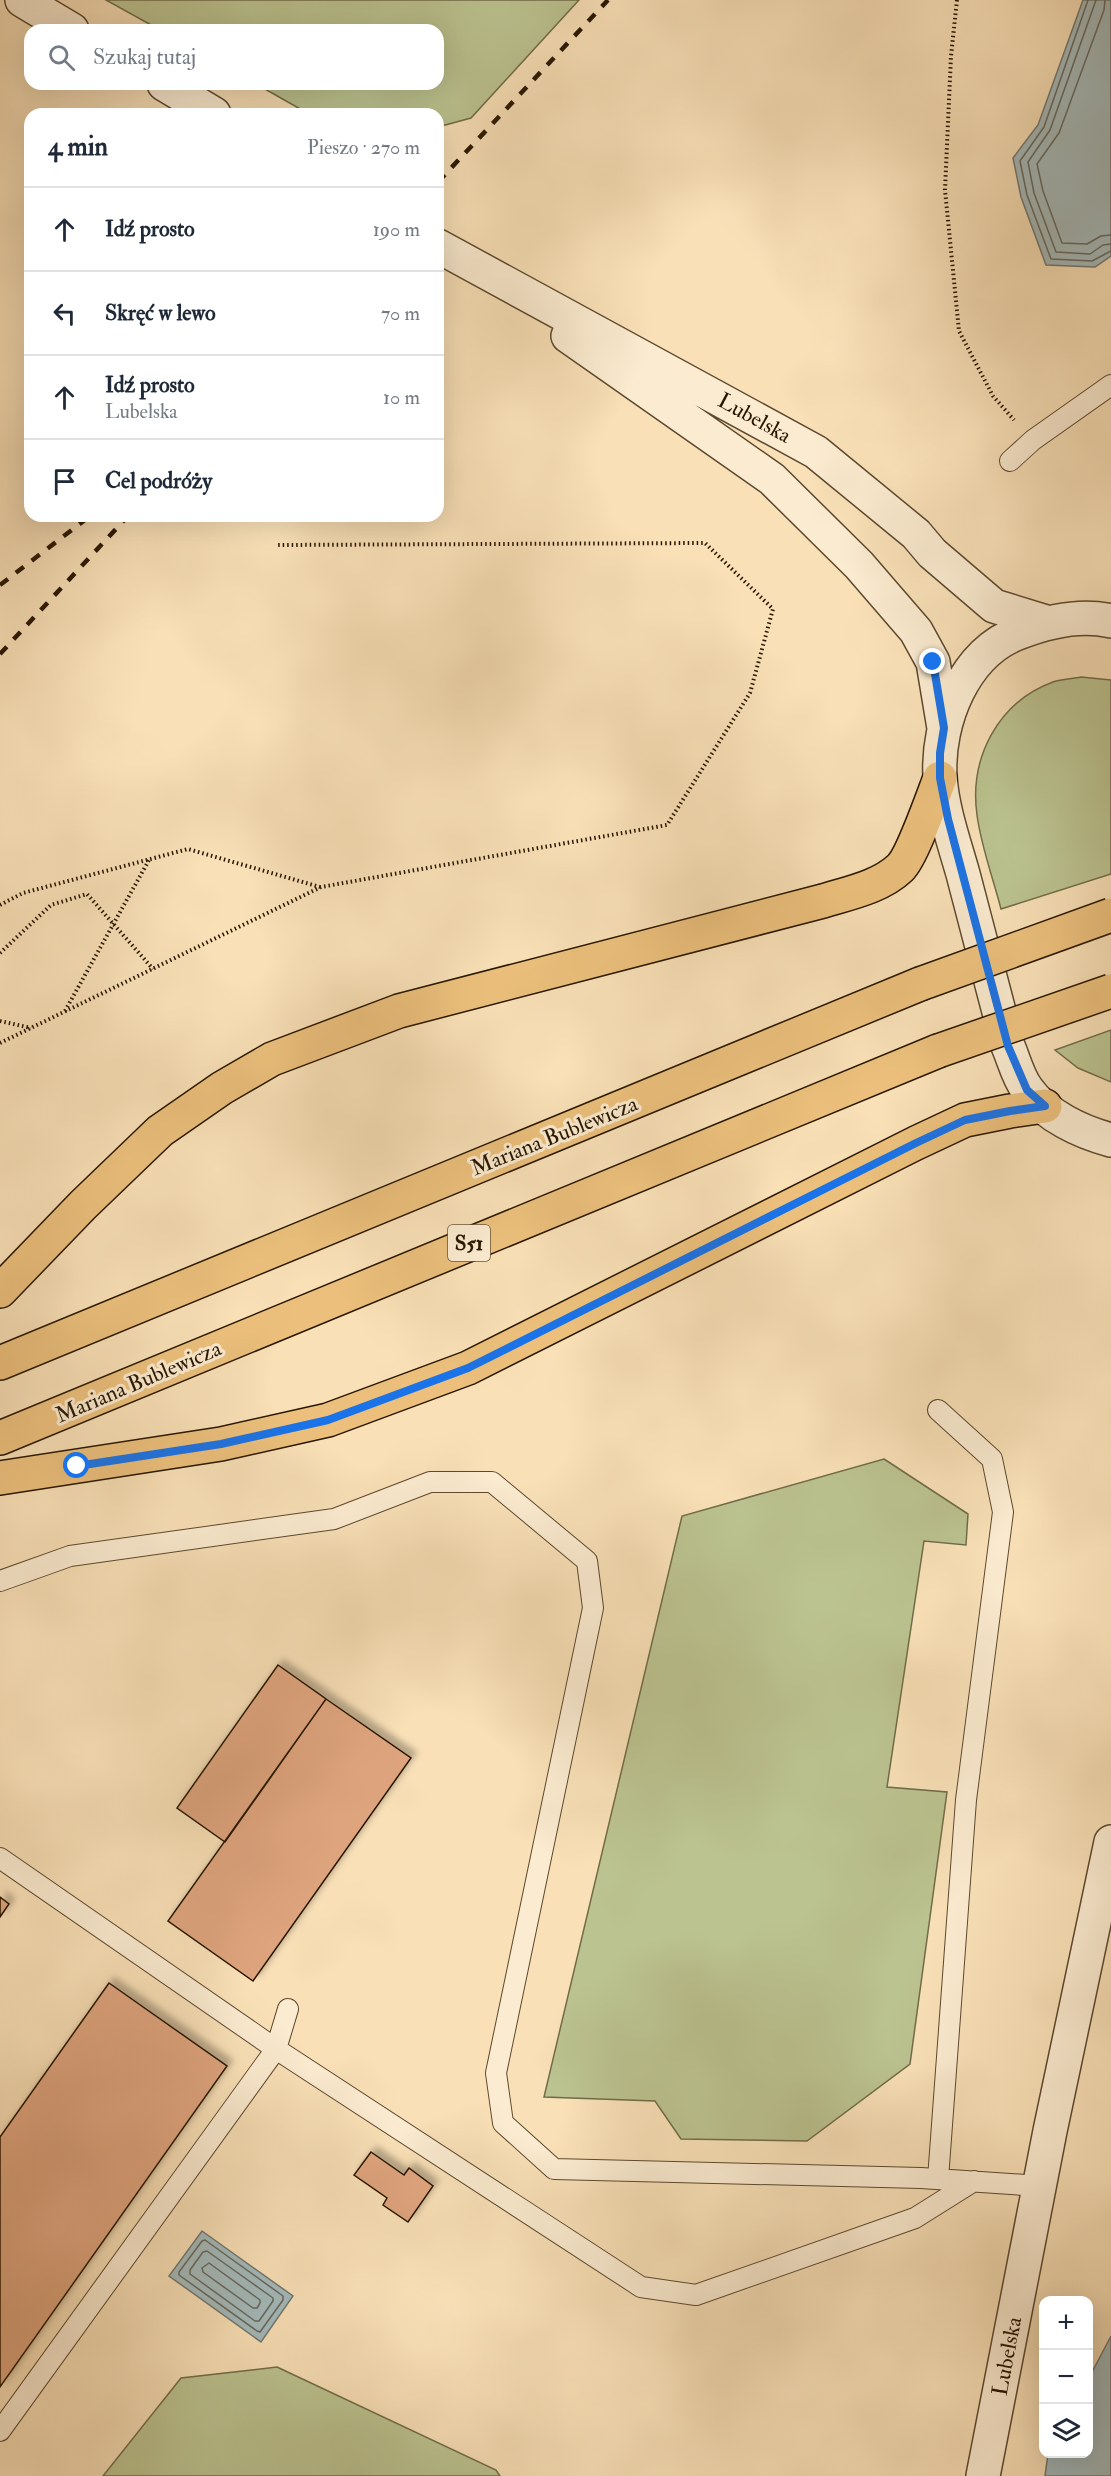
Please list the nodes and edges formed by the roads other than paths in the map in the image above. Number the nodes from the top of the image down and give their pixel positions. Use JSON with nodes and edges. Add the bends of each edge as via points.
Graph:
{"nodes":[{"id":1,"x":22,"y":0,"type":"edge"},
{"id":2,"x":62,"y":24,"type":"edge"},
{"id":3,"x":174,"y":90,"type":"edge"},
{"id":4,"x":204,"y":108,"type":"edge"},
{"id":5,"x":444,"y":249,"type":"edge"},
{"id":6,"x":444,"y":250,"type":"edge"},
{"id":7,"x":1111,"y":385,"type":"edge"},
{"id":8,"x":1010,"y":461,"type":"dead end"},
{"id":9,"x":1108,"y":616,"type":"edge"},
{"id":10,"x":1046,"y":622,"type":"junction"},
{"id":11,"x":944,"y":728,"type":"junction"},
{"id":12,"x":940,"y":778,"type":"junction"},
{"id":13,"x":1111,"y":915,"type":"edge"},
{"id":14,"x":1111,"y":991,"type":"edge"},
{"id":15,"x":1045,"y":1106,"type":"junction"},
{"id":16,"x":1111,"y":1140,"type":"edge"},
{"id":17,"x":0,"y":1291,"type":"edge"},
{"id":18,"x":0,"y":1363,"type":"edge"},
{"id":19,"x":938,"y":1410,"type":"dead end"},
{"id":20,"x":0,"y":1438,"type":"edge"},
{"id":21,"x":0,"y":1478,"type":"edge"},
{"id":22,"x":0,"y":1581,"type":"edge"},
{"id":23,"x":1111,"y":1842,"type":"edge"},
{"id":24,"x":0,"y":1858,"type":"edge"},
{"id":25,"x":288,"y":2009,"type":"dead end"},
{"id":26,"x":276,"y":2049,"type":"junction"},
{"id":27,"x":938,"y":2179,"type":"junction"},
{"id":28,"x":974,"y":2181,"type":"junction"},
{"id":29,"x":1040,"y":2186,"type":"junction"},
{"id":30,"x":0,"y":2431,"type":"edge"},
{"id":31,"x":983,"y":2476,"type":"edge"}],
"edges":[{"from":1,"to":2,"type":"street"},
{"from":3,"to":4,"type":"street"},
{"from":5,"to":10,"type":"street","name":"Lubelska","via":[[816,452],[916,534],[932,553],[994,606]]},
{"from":6,"to":11,"type":"street","name":"Lubelska","via":[[772,479],[859,565],[916,631],[933,662]]},
{"from":7,"to":8,"type":"lane","via":[[1032,440]]},
{"from":9,"to":10,"type":"street"},
{"from":10,"to":11,"type":"street","via":[[1003,638],[978,660],[958,692]]},
{"from":11,"to":12,"type":"street"},
{"from":12,"to":15,"type":"street","via":[[1008,1046],[1027,1090]]},
{"from":12,"to":17,"type":"main road","via":[[902,867],[871,886],[399,1011],[272,1059],[160,1131]]},
{"from":13,"to":18,"type":"main road","name":"Mariana Bublewicza","bridge":true,"via":[[920,984]]},
{"from":14,"to":20,"type":"main road","name":"Mariana Bublewicza","number":"S51","bridge":true,"via":[[938,1051]]},
{"from":15,"to":16,"type":"street","via":[[1066,1122]]},
{"from":15,"to":21,"type":"main road","via":[[965,1120],[468,1368],[328,1420],[221,1444]]},
{"from":19,"to":27,"type":"lane","via":[[992,1460],[1003,1512],[966,1800]]},
{"from":22,"to":27,"type":"lane","via":[[70,1556],[334,1519],[430,1482],[492,1482],[587,1561],[593,1608],[496,2073],[503,2123],[554,2169]]},
{"from":23,"to":29,"type":"street","name":"Lubelska"},
{"from":24,"to":26,"type":"lane"},
{"from":25,"to":26,"type":"lane"},
{"from":26,"to":28,"type":"lane","via":[[642,2287],[696,2295],[915,2218]]},
{"from":26,"to":30,"type":"lane"},
{"from":27,"to":28,"type":"lane"},
{"from":28,"to":29,"type":"lane"},
{"from":29,"to":31,"type":"street","name":"Lubelska"}]}
